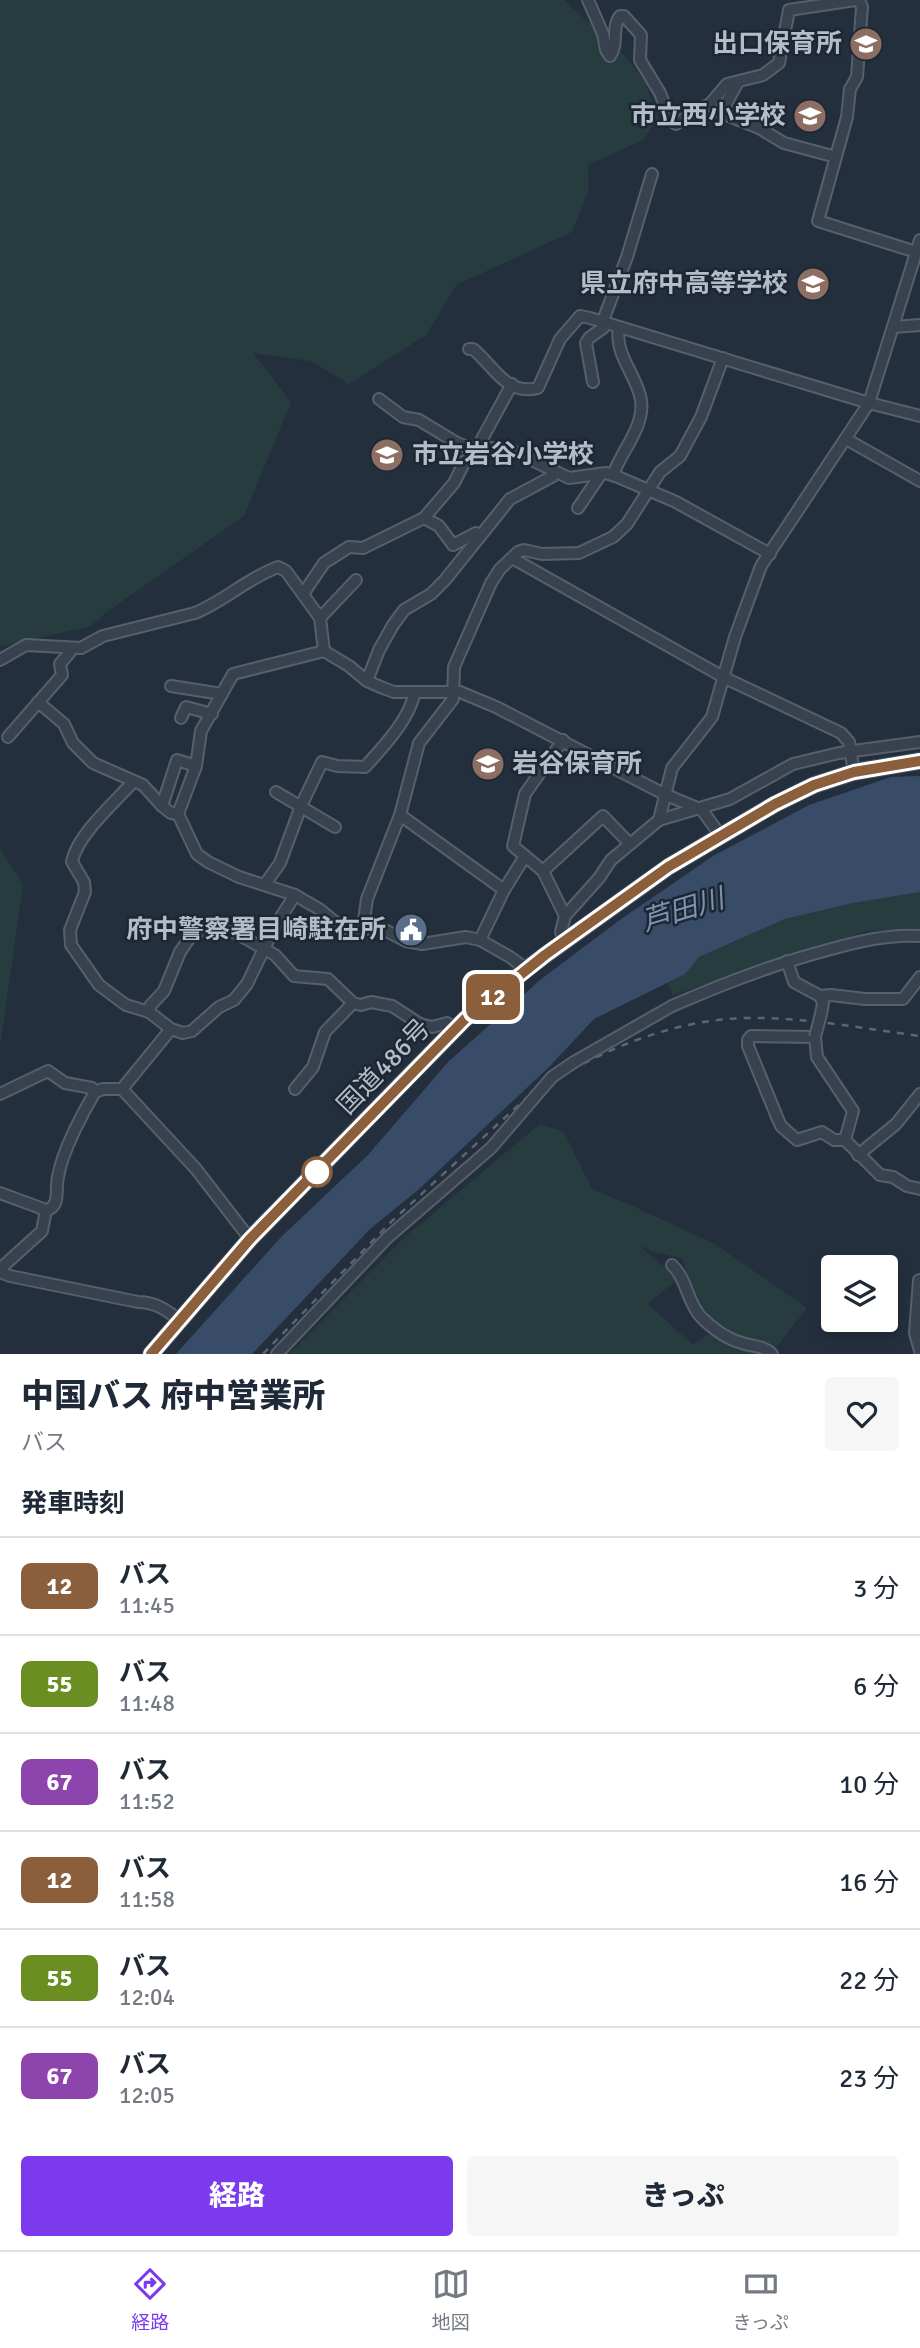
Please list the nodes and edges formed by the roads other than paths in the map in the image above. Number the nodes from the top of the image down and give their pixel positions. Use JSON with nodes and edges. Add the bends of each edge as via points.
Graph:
{"nodes":[{"id":1,"x":588,"y":0,"type":"edge"},
{"id":2,"x":857,"y":0,"type":"edge"},
{"id":3,"x":789,"y":5,"type":"edge"},
{"id":4,"x":738,"y":82,"type":"junction"},
{"id":5,"x":710,"y":104,"type":"junction"},
{"id":6,"x":721,"y":113,"type":"junction"},
{"id":7,"x":836,"y":158,"type":"junction"},
{"id":8,"x":653,"y":174,"type":"dead end"},
{"id":9,"x":920,"y":240,"type":"edge"},
{"id":10,"x":916,"y":252,"type":"junction"},
{"id":11,"x":605,"y":323,"type":"junction"},
{"id":12,"x":920,"y":325,"type":"edge"},
{"id":13,"x":892,"y":327,"type":"junction"},
{"id":14,"x":620,"y":328,"type":"junction"},
{"id":15,"x":469,"y":349,"type":"dead end"},
{"id":16,"x":723,"y":358,"type":"junction"},
{"id":17,"x":593,"y":382,"type":"dead end"},
{"id":18,"x":512,"y":384,"type":"junction"},
{"id":19,"x":379,"y":400,"type":"dead end"},
{"id":20,"x":869,"y":403,"type":"junction"},
{"id":21,"x":920,"y":416,"type":"edge"},
{"id":22,"x":846,"y":439,"type":"junction"},
{"id":23,"x":479,"y":448,"type":"junction"},
{"id":24,"x":920,"y":467,"type":"edge"},
{"id":25,"x":555,"y":473,"type":"junction"},
{"id":26,"x":607,"y":475,"type":"junction"},
{"id":27,"x":915,"y":479,"type":"edge"},
{"id":28,"x":646,"y":491,"type":"junction"},
{"id":29,"x":440,"y":499,"type":"junction"},
{"id":30,"x":578,"y":508,"type":"dead end"},
{"id":31,"x":424,"y":518,"type":"junction"},
{"id":32,"x":439,"y":526,"type":"junction"},
{"id":33,"x":480,"y":534,"type":"junction"},
{"id":34,"x":770,"y":554,"type":"junction"},
{"id":35,"x":512,"y":558,"type":"junction"},
{"id":36,"x":356,"y":580,"type":"dead end"},
{"id":37,"x":303,"y":594,"type":"junction"},
{"id":38,"x":320,"y":618,"type":"junction"},
{"id":39,"x":69,"y":648,"type":"junction"},
{"id":40,"x":324,"y":651,"type":"junction"},
{"id":41,"x":0,"y":660,"type":"edge"},
{"id":42,"x":725,"y":678,"type":"junction"},
{"id":43,"x":367,"y":681,"type":"junction"},
{"id":44,"x":172,"y":685,"type":"dead end"},
{"id":45,"x":415,"y":691,"type":"junction"},
{"id":46,"x":455,"y":691,"type":"junction"},
{"id":47,"x":222,"y":694,"type":"junction"},
{"id":48,"x":38,"y":702,"type":"junction"},
{"id":49,"x":212,"y":714,"type":"junction"},
{"id":50,"x":181,"y":718,"type":"dead end"},
{"id":51,"x":9,"y":737,"type":"dead end"},
{"id":52,"x":563,"y":740,"type":"junction"},
{"id":53,"x":920,"y":742,"type":"edge"},
{"id":54,"x":852,"y":751,"type":"junction"},
{"id":55,"x":920,"y":761,"type":"edge"},
{"id":56,"x":196,"y":766,"type":"junction"},
{"id":57,"x":854,"y":772,"type":"junction"},
{"id":58,"x":133,"y":782,"type":"junction"},
{"id":59,"x":276,"y":792,"type":"dead end"},
{"id":60,"x":664,"y":794,"type":"junction"},
{"id":61,"x":162,"y":806,"type":"junction"},
{"id":62,"x":301,"y":806,"type":"junction"},
{"id":63,"x":697,"y":808,"type":"junction"},
{"id":64,"x":178,"y":814,"type":"junction"},
{"id":65,"x":400,"y":815,"type":"junction"},
{"id":66,"x":659,"y":820,"type":"junction"},
{"id":67,"x":335,"y":827,"type":"dead end"},
{"id":68,"x":720,"y":835,"type":"junction"},
{"id":69,"x":629,"y":844,"type":"junction"},
{"id":70,"x":525,"y":856,"type":"junction"},
{"id":71,"x":543,"y":871,"type":"junction"},
{"id":72,"x":265,"y":884,"type":"junction"},
{"id":73,"x":504,"y":890,"type":"junction"},
{"id":74,"x":295,"y":895,"type":"junction"},
{"id":75,"x":565,"y":916,"type":"junction"},
{"id":76,"x":363,"y":928,"type":"junction"},
{"id":77,"x":920,"y":936,"type":"edge"},
{"id":78,"x":480,"y":940,"type":"junction"},
{"id":79,"x":564,"y":941,"type":"junction"},
{"id":80,"x":264,"y":950,"type":"junction"},
{"id":81,"x":787,"y":961,"type":"junction"},
{"id":82,"x":526,"y":969,"type":"junction"},
{"id":83,"x":920,"y":977,"type":"edge"},
{"id":84,"x":820,"y":996,"type":"junction"},
{"id":85,"x":353,"y":1003,"type":"junction"},
{"id":86,"x":149,"y":1012,"type":"junction"},
{"id":87,"x":171,"y":1029,"type":"junction"},
{"id":88,"x":456,"y":1029,"type":"junction"},
{"id":89,"x":815,"y":1037,"type":"junction"},
{"id":90,"x":296,"y":1089,"type":"dead end"},
{"id":91,"x":122,"y":1090,"type":"junction"},
{"id":92,"x":95,"y":1091,"type":"junction"},
{"id":93,"x":0,"y":1094,"type":"edge"},
{"id":94,"x":920,"y":1094,"type":"edge"},
{"id":95,"x":845,"y":1140,"type":"junction"},
{"id":96,"x":858,"y":1155,"type":"junction"},
{"id":97,"x":920,"y":1189,"type":"edge"},
{"id":98,"x":0,"y":1193,"type":"edge"},
{"id":99,"x":46,"y":1210,"type":"junction"},
{"id":100,"x":250,"y":1239,"type":"junction"},
{"id":101,"x":672,"y":1265,"type":"dead end"},
{"id":102,"x":0,"y":1270,"type":"edge"},
{"id":103,"x":919,"y":1280,"type":"edge"},
{"id":104,"x":179,"y":1320,"type":"junction"},
{"id":105,"x":920,"y":1351,"type":"edge"},
{"id":106,"x":151,"y":1354,"type":"edge"},
{"id":107,"x":277,"y":1354,"type":"edge"},
{"id":108,"x":772,"y":1354,"type":"edge"}],
"edges":[{"from":1,"to":5,"type":"street","via":[[610,56],[620,16],[641,35],[640,60],[670,120],[676,124]]},
{"from":2,"to":3,"type":"street"},
{"from":2,"to":7,"type":"street","via":[[862,7],[857,77],[850,89]]},
{"from":3,"to":4,"type":"street","via":[[779,63],[763,75]]},
{"from":4,"to":5,"type":"street","via":[[727,84]]},
{"from":4,"to":6,"type":"street"},
{"from":5,"to":6,"type":"street"},
{"from":6,"to":7,"type":"street","via":[[784,143]]},
{"from":7,"to":10,"type":"street","via":[[818,221]]},
{"from":8,"to":11,"type":"street"},
{"from":9,"to":10,"type":"street"},
{"from":10,"to":13,"type":"street"},
{"from":11,"to":14,"type":"street"},
{"from":11,"to":17,"type":"street","via":[[586,343]]},
{"from":11,"to":18,"type":"street","via":[[580,316],[560,339],[538,388]]},
{"from":12,"to":13,"type":"street"},
{"from":13,"to":20,"type":"street"},
{"from":14,"to":16,"type":"street"},
{"from":14,"to":26,"type":"street","via":[[619,346],[641,400],[637,428]]},
{"from":15,"to":18,"type":"street","via":[[483,356],[503,382]]},
{"from":16,"to":20,"type":"street"},
{"from":16,"to":28,"type":"street","via":[[701,417],[680,456]]},
{"from":18,"to":23,"type":"street"},
{"from":19,"to":23,"type":"street","via":[[457,443]]},
{"from":20,"to":21,"type":"street"},
{"from":20,"to":22,"type":"street"},
{"from":22,"to":27,"type":"street"},
{"from":22,"to":34,"type":"street"},
{"from":23,"to":25,"type":"street","via":[[513,451]]},
{"from":23,"to":29,"type":"street"},
{"from":24,"to":27,"type":"street"},
{"from":25,"to":26,"type":"street","via":[[569,478]]},
{"from":25,"to":33,"type":"street","via":[[510,499]]},
{"from":26,"to":28,"type":"street"},
{"from":26,"to":30,"type":"street"},
{"from":28,"to":34,"type":"street","via":[[676,502]]},
{"from":28,"to":35,"type":"street","via":[[627,524],[597,546],[557,555],[524,550]]},
{"from":29,"to":31,"type":"street"},
{"from":29,"to":32,"type":"street"},
{"from":31,"to":32,"type":"street"},
{"from":31,"to":37,"type":"street","via":[[363,548],[349,547],[324,563]]},
{"from":32,"to":33,"type":"street","via":[[453,545]]},
{"from":33,"to":43,"type":"street","via":[[445,580],[404,610],[379,650]]},
{"from":34,"to":42,"type":"street","via":[[761,566],[735,637]]},
{"from":35,"to":42,"type":"street"},
{"from":35,"to":46,"type":"street","via":[[491,583],[458,656]]},
{"from":36,"to":38,"type":"street"},
{"from":37,"to":38,"type":"street"},
{"from":37,"to":39,"type":"street","via":[[278,567],[195,613]]},
{"from":38,"to":40,"type":"street"},
{"from":39,"to":41,"type":"street","via":[[26,645]]},
{"from":39,"to":48,"type":"street","via":[[60,664],[62,675]]},
{"from":40,"to":43,"type":"street"},
{"from":40,"to":47,"type":"street","via":[[233,674]]},
{"from":42,"to":54,"type":"street","via":[[841,733]]},
{"from":42,"to":60,"type":"street","via":[[712,717],[672,768]]},
{"from":43,"to":45,"type":"street","via":[[394,692]]},
{"from":44,"to":47,"type":"street"},
{"from":45,"to":46,"type":"street"},
{"from":45,"to":62,"type":"street","via":[[388,742],[365,767],[322,762]]},
{"from":46,"to":52,"type":"street"},
{"from":46,"to":65,"type":"street","via":[[419,743]]},
{"from":47,"to":49,"type":"street"},
{"from":48,"to":51,"type":"street"},
{"from":48,"to":58,"type":"street","via":[[64,724],[73,743],[93,763]]},
{"from":49,"to":50,"type":"street","via":[[186,707]]},
{"from":49,"to":56,"type":"street","via":[[201,731]]},
{"from":52,"to":60,"type":"street"},
{"from":52,"to":70,"type":"street","via":[[525,794],[513,846]]},
{"from":53,"to":54,"type":"street"},
{"from":54,"to":57,"type":"street"},
{"from":54,"to":63,"type":"street","via":[[793,764],[730,799]]},
{"from":55,"to":57,"type":"highway","name":"国道486号"},
{"from":56,"to":61,"type":"street","via":[[177,760]]},
{"from":56,"to":64,"type":"street"},
{"from":57,"to":68,"type":"highway","name":"国道486号","via":[[814,785]]},
{"from":58,"to":61,"type":"street","via":[[143,785]]},
{"from":58,"to":86,"type":"street","via":[[74,852],[72,862],[85,892],[70,930],[71,945],[99,985],[126,1005]]},
{"from":59,"to":62,"type":"street"},
{"from":60,"to":63,"type":"street"},
{"from":60,"to":66,"type":"street"},
{"from":61,"to":64,"type":"street"},
{"from":62,"to":67,"type":"street"},
{"from":62,"to":72,"type":"street","via":[[280,863]]},
{"from":63,"to":66,"type":"street"},
{"from":63,"to":68,"type":"street"},
{"from":64,"to":72,"type":"street","via":[[197,854],[239,877]]},
{"from":65,"to":73,"type":"street"},
{"from":65,"to":76,"type":"street","via":[[367,899]]},
{"from":66,"to":69,"type":"street"},
{"from":68,"to":79,"type":"highway","name":"国道486号"},
{"from":69,"to":71,"type":"street","via":[[603,816]]},
{"from":69,"to":75,"type":"street"},
{"from":70,"to":71,"type":"street"},
{"from":70,"to":73,"type":"street"},
{"from":71,"to":75,"type":"street"},
{"from":72,"to":74,"type":"street"},
{"from":73,"to":78,"type":"street"},
{"from":74,"to":76,"type":"street","via":[[340,926]]},
{"from":74,"to":80,"type":"street"},
{"from":75,"to":79,"type":"street"},
{"from":76,"to":78,"type":"street","via":[[379,927],[422,944],[466,937]]},
{"from":77,"to":81,"type":"street","via":[[868,939]]},
{"from":78,"to":82,"type":"street"},
{"from":79,"to":82,"type":"highway","name":"国道486号"},
{"from":80,"to":85,"type":"street","via":[[299,978],[328,979]]},
{"from":80,"to":86,"type":"street","via":[[234,932],[195,930]]},
{"from":80,"to":87,"type":"street","via":[[234,1000],[192,1031]]},
{"from":81,"to":84,"type":"street","via":[[794,982]]},
{"from":81,"to":107,"type":"street","bridge":true,"via":[[672,1006],[552,1077],[491,1148],[387,1238]]},
{"from":82,"to":88,"type":"highway","name":"国道486号"},
{"from":83,"to":84,"type":"street","via":[[903,999]]},
{"from":84,"to":89,"type":"street","bridge":true,"via":[[823,1003]]},
{"from":85,"to":88,"type":"street","via":[[392,1006],[420,1024],[447,1023]]},
{"from":85,"to":90,"type":"street","via":[[325,1032],[313,1067]]},
{"from":86,"to":87,"type":"street"},
{"from":87,"to":91,"type":"street"},
{"from":88,"to":100,"type":"highway","name":"国道486号"},
{"from":89,"to":95,"type":"street","via":[[817,1057],[853,1111]]},
{"from":89,"to":95,"type":"street","via":[[758,1035],[751,1036],[748,1046],[781,1126],[796,1140],[822,1132],[834,1140]]},
{"from":91,"to":92,"type":"street"},
{"from":91,"to":100,"type":"street","via":[[196,1169]]},
{"from":92,"to":93,"type":"street","via":[[65,1083],[48,1071]]},
{"from":92,"to":99,"type":"street","via":[[58,1176],[56,1205]]},
{"from":94,"to":96,"type":"street","via":[[895,1124]]},
{"from":95,"to":96,"type":"street"},
{"from":96,"to":97,"type":"street","via":[[880,1175]]},
{"from":98,"to":99,"type":"street"},
{"from":99,"to":102,"type":"street","via":[[42,1231]]},
{"from":100,"to":104,"type":"highway","name":"国道486号"},
{"from":101,"to":108,"type":"street","via":[[701,1317],[723,1336]]},
{"from":102,"to":104,"type":"street","via":[[149,1301]]},
{"from":103,"to":105,"type":"street","via":[[915,1333]]},
{"from":104,"to":106,"type":"highway","name":"国道486号"}]}
